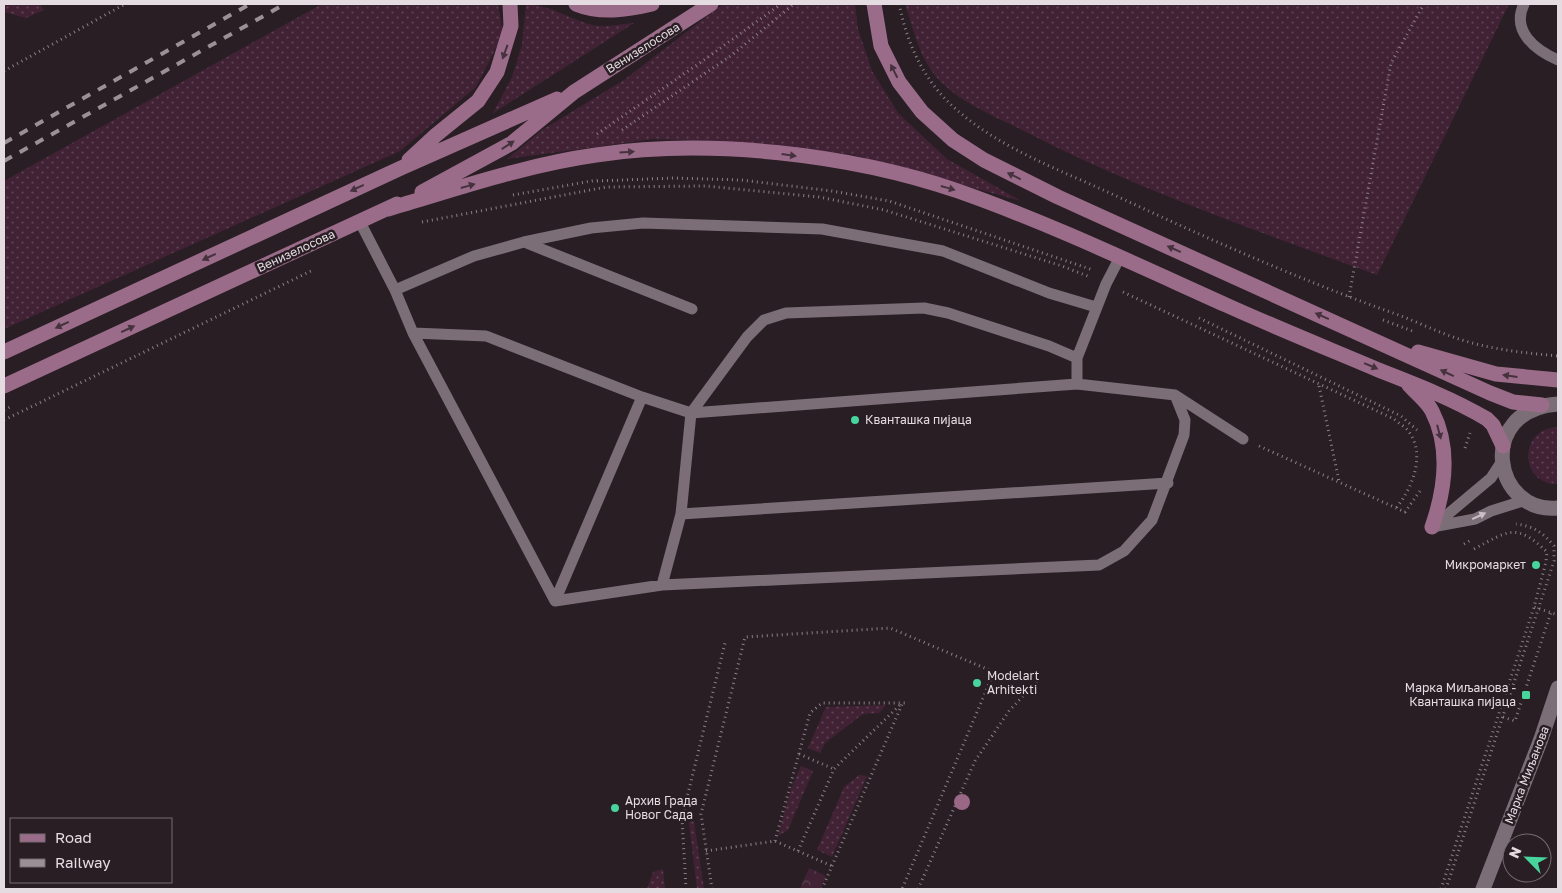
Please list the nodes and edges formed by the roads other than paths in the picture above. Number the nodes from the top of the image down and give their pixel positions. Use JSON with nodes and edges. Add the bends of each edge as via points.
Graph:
{"nodes":[{"id":1,"x":510,"y":4,"type":"edge"},
{"id":2,"x":576,"y":4,"type":"edge"},
{"id":3,"x":652,"y":4,"type":"edge"},
{"id":4,"x":711,"y":4,"type":"edge"},
{"id":5,"x":874,"y":4,"type":"edge"},
{"id":6,"x":1524,"y":4,"type":"edge"},
{"id":7,"x":1558,"y":60,"type":"edge"},
{"id":8,"x":574,"y":92,"type":"junction"},
{"id":9,"x":401,"y":168,"type":"junction"},
{"id":10,"x":388,"y":209,"type":"junction"},
{"id":11,"x":360,"y":222,"type":"junction"},
{"id":12,"x":524,"y":242,"type":"junction"},
{"id":13,"x":1120,"y":257,"type":"junction"},
{"id":14,"x":396,"y":290,"type":"junction"},
{"id":15,"x":1096,"y":307,"type":"junction"},
{"id":16,"x":692,"y":309,"type":"dead end"},
{"id":17,"x":413,"y":333,"type":"junction"},
{"id":18,"x":1366,"y":337,"type":"junction"},
{"id":19,"x":4,"y":352,"type":"edge"},
{"id":20,"x":1077,"y":358,"type":"junction"},
{"id":21,"x":1402,"y":378,"type":"junction"},
{"id":22,"x":1558,"y":380,"type":"edge"},
{"id":23,"x":1077,"y":384,"type":"junction"},
{"id":24,"x":4,"y":386,"type":"edge"},
{"id":25,"x":1175,"y":395,"type":"junction"},
{"id":26,"x":642,"y":397,"type":"junction"},
{"id":27,"x":1558,"y":404,"type":"edge"},
{"id":28,"x":1542,"y":405,"type":"junction"},
{"id":29,"x":691,"y":413,"type":"junction"},
{"id":30,"x":1243,"y":439,"type":"road end"},
{"id":31,"x":1503,"y":446,"type":"junction"},
{"id":32,"x":1502,"y":462,"type":"junction"},
{"id":33,"x":1168,"y":483,"type":"junction"},
{"id":34,"x":1526,"y":500,"type":"junction"},
{"id":35,"x":1556,"y":512,"type":"edge"},
{"id":36,"x":681,"y":514,"type":"junction"},
{"id":37,"x":1432,"y":527,"type":"junction"},
{"id":38,"x":662,"y":585,"type":"junction"},
{"id":39,"x":555,"y":601,"type":"junction"},
{"id":40,"x":1558,"y":688,"type":"edge"},
{"id":41,"x":1483,"y":889,"type":"edge"}],
"edges":[{"from":1,"to":9,"type":"main road","one_way":true,"via":[[511,26],[507,44],[497,72],[483,94]]},
{"from":2,"to":3,"type":"main road","via":[[612,10]]},
{"from":4,"to":8,"type":"main road","name":"Венизелосова"},
{"from":18,"to":5,"type":"main road","one_way":true,"via":[[1046,191],[984,160],[953,140],[922,112],[899,82],[881,46]]},
{"from":6,"to":7,"type":"lane","via":[[1519,17],[1526,37]]},
{"from":8,"to":9,"type":"main road","name":"Венизелосова"},
{"from":10,"to":8,"type":"main road","name":"Венизелосова","one_way":true,"via":[[512,143]]},
{"from":9,"to":19,"type":"main road","name":"Венизелосова","one_way":true},
{"from":10,"to":11,"type":"main road","name":"Венизелосова"},
{"from":10,"to":13,"type":"main road","one_way":true,"via":[[550,163],[596,155],[688,148],[765,153],[857,165],[956,191]]},
{"from":11,"to":14,"type":"lane"},
{"from":24,"to":11,"type":"main road","name":"Венизелосова","one_way":true},
{"from":12,"to":14,"type":"lane","via":[[474,256]]},
{"from":12,"to":15,"type":"lane","via":[[591,228],[643,223],[822,229],[943,251],[1049,293]]},
{"from":12,"to":16,"type":"lane"},
{"from":13,"to":15,"type":"lane"},
{"from":13,"to":21,"type":"main road","one_way":true},
{"from":14,"to":17,"type":"lane"},
{"from":15,"to":20,"type":"lane"},
{"from":17,"to":26,"type":"lane","via":[[486,336]]},
{"from":17,"to":39,"type":"lane"},
{"from":22,"to":18,"type":"main road","one_way":true,"via":[[1496,374]]},
{"from":28,"to":18,"type":"main road","one_way":true,"via":[[1501,398]]},
{"from":20,"to":23,"type":"lane"},
{"from":20,"to":29,"type":"lane","via":[[1049,346],[924,308],[786,312],[764,320],[747,337]]},
{"from":21,"to":31,"type":"main road","via":[[1487,419]]},
{"from":21,"to":37,"type":"main road","one_way":true,"via":[[1432,409],[1444,453],[1445,482]]},
{"from":23,"to":25,"type":"lane"},
{"from":23,"to":29,"type":"lane"},
{"from":25,"to":30,"type":"lane"},
{"from":25,"to":33,"type":"lane","via":[[1185,420],[1184,436]]},
{"from":26,"to":29,"type":"lane"},
{"from":26,"to":39,"type":"lane"},
{"from":27,"to":28,"type":"street"},
{"from":28,"to":31,"type":"street","via":[[1528,410],[1516,420]]},
{"from":29,"to":36,"type":"lane"},
{"from":31,"to":32,"type":"street"},
{"from":32,"to":34,"type":"street","via":[[1510,483]]},
{"from":32,"to":37,"type":"lane","via":[[1491,478]]},
{"from":33,"to":36,"type":"lane"},
{"from":33,"to":38,"type":"lane","via":[[1152,520],[1124,551],[1099,565]]},
{"from":34,"to":35,"type":"street"},
{"from":37,"to":34,"type":"lane","one_way":true,"via":[[1475,519]]},
{"from":36,"to":38,"type":"lane"},
{"from":38,"to":39,"type":"lane"},
{"from":40,"to":41,"type":"street","name":"Марка Миљанова"}]}
